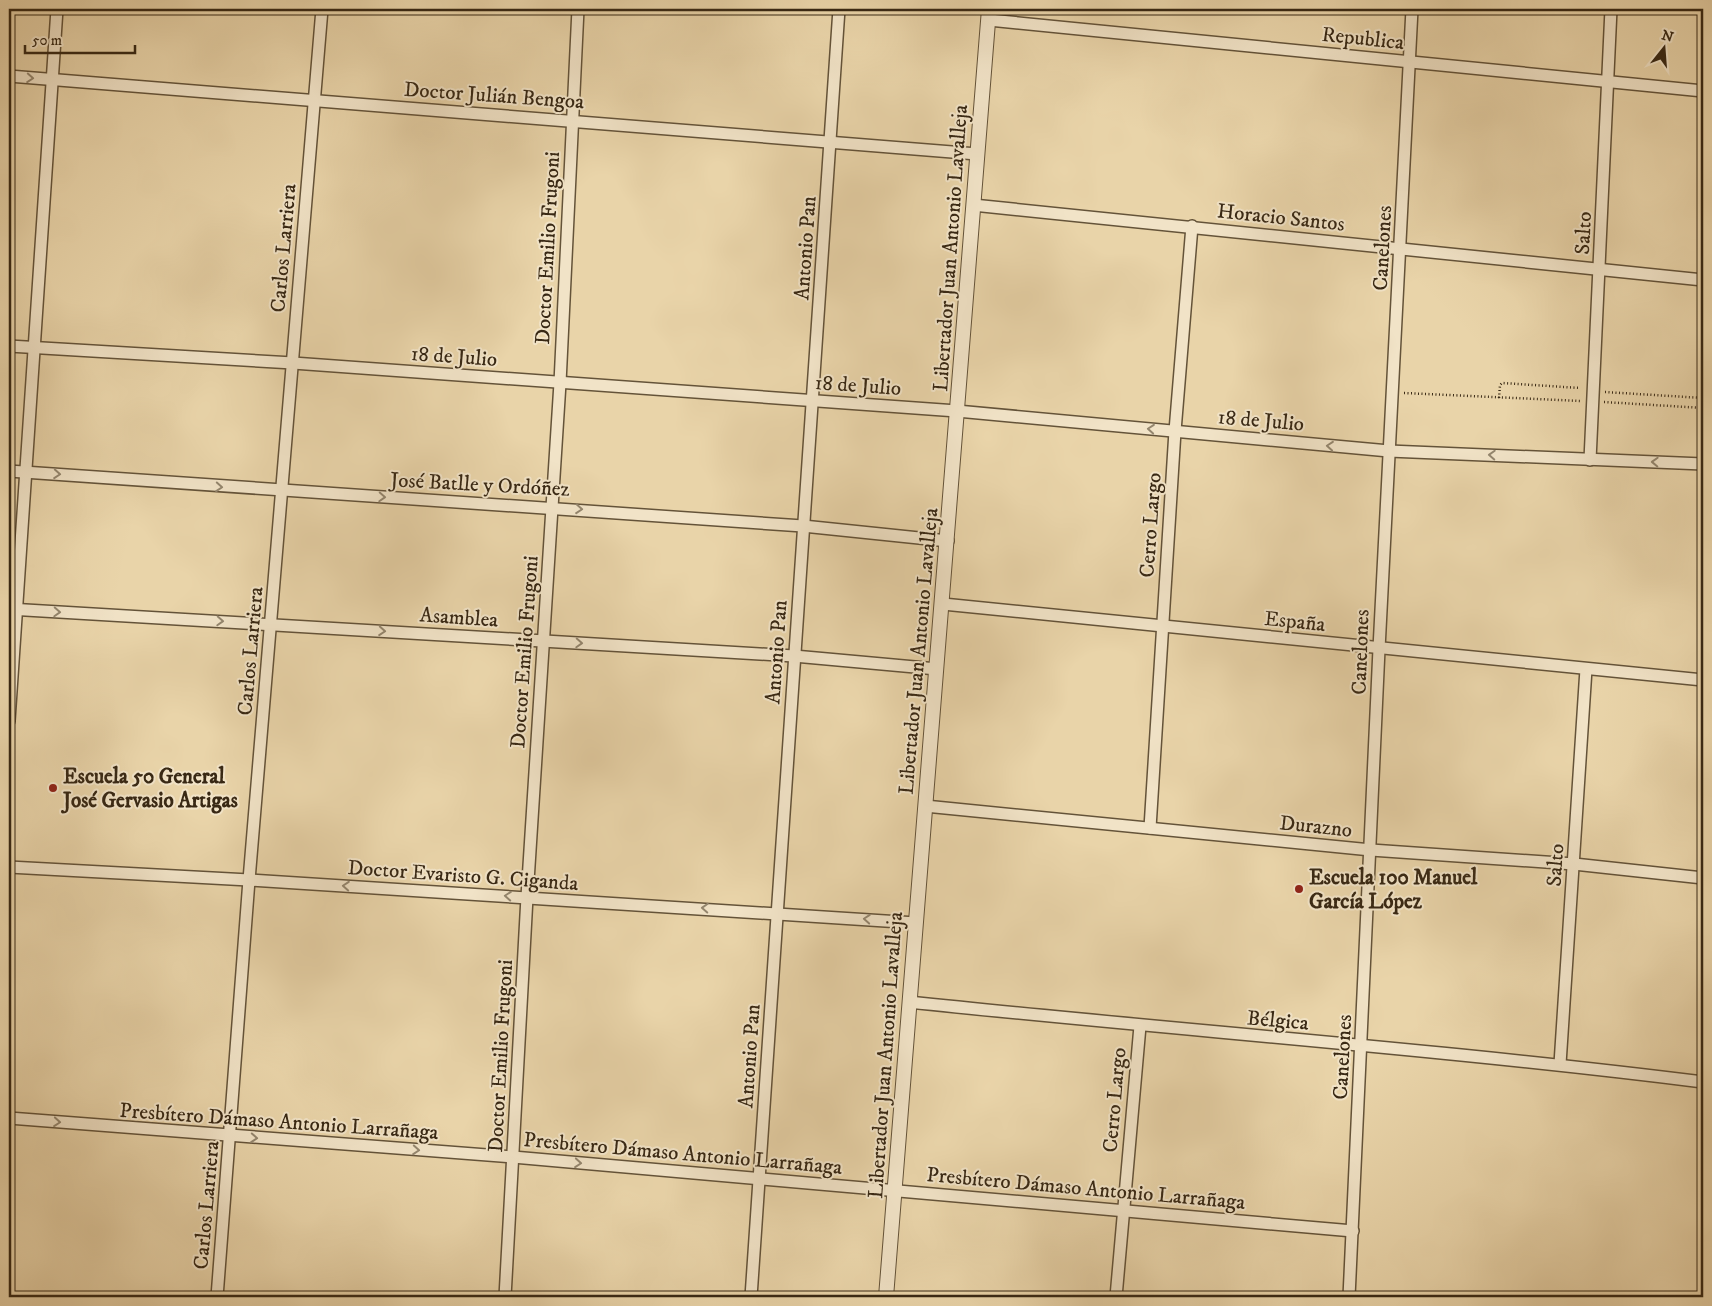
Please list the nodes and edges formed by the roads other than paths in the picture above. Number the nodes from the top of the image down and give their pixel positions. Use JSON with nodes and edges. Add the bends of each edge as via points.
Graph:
{"nodes":[{"id":1,"x":57,"y":9,"type":"edge"},
{"id":2,"x":322,"y":9,"type":"edge"},
{"id":3,"x":578,"y":9,"type":"edge"},
{"id":4,"x":839,"y":9,"type":"edge"},
{"id":5,"x":1412,"y":9,"type":"edge"},
{"id":6,"x":1611,"y":9,"type":"edge"},
{"id":7,"x":989,"y":14,"type":"edge"},
{"id":8,"x":1409,"y":61,"type":"junction"},
{"id":9,"x":9,"y":76,"type":"edge"},
{"id":10,"x":52,"y":79,"type":"junction"},
{"id":11,"x":1608,"y":83,"type":"junction"},
{"id":12,"x":1703,"y":91,"type":"edge"},
{"id":13,"x":314,"y":100,"type":"junction"},
{"id":14,"x":572,"y":120,"type":"junction"},
{"id":15,"x":831,"y":142,"type":"junction"},
{"id":16,"x":977,"y":154,"type":"junction"},
{"id":17,"x":973,"y":205,"type":"junction"},
{"id":18,"x":1192,"y":226,"type":"junction"},
{"id":19,"x":1401,"y":249,"type":"junction"},
{"id":20,"x":1600,"y":270,"type":"junction"},
{"id":21,"x":1703,"y":280,"type":"edge"},
{"id":22,"x":9,"y":346,"type":"edge"},
{"id":23,"x":34,"y":347,"type":"junction"},
{"id":24,"x":292,"y":363,"type":"junction"},
{"id":25,"x":560,"y":383,"type":"junction"},
{"id":26,"x":814,"y":400,"type":"junction"},
{"id":27,"x":958,"y":411,"type":"junction"},
{"id":28,"x":1175,"y":431,"type":"junction"},
{"id":29,"x":1389,"y":451,"type":"junction"},
{"id":30,"x":1590,"y":460,"type":"junction"},
{"id":31,"x":1703,"y":464,"type":"edge"},
{"id":32,"x":9,"y":471,"type":"edge"},
{"id":33,"x":26,"y":472,"type":"junction"},
{"id":34,"x":283,"y":491,"type":"junction"},
{"id":35,"x":552,"y":507,"type":"junction"},
{"id":36,"x":803,"y":526,"type":"junction"},
{"id":37,"x":948,"y":541,"type":"junction"},
{"id":38,"x":943,"y":604,"type":"junction"},
{"id":39,"x":13,"y":609,"type":"edge"},
{"id":40,"x":272,"y":624,"type":"junction"},
{"id":41,"x":1162,"y":626,"type":"junction"},
{"id":42,"x":544,"y":641,"type":"junction"},
{"id":43,"x":1379,"y":649,"type":"junction"},
{"id":44,"x":794,"y":656,"type":"junction"},
{"id":45,"x":937,"y":669,"type":"junction"},
{"id":46,"x":1586,"y":669,"type":"junction"},
{"id":47,"x":1703,"y":680,"type":"edge"},
{"id":48,"x":9,"y":721,"type":"edge"},
{"id":49,"x":925,"y":806,"type":"junction"},
{"id":50,"x":1150,"y":828,"type":"junction"},
{"id":51,"x":1371,"y":850,"type":"junction"},
{"id":52,"x":1574,"y":864,"type":"junction"},
{"id":53,"x":9,"y":867,"type":"edge"},
{"id":54,"x":1703,"y":878,"type":"edge"},
{"id":55,"x":249,"y":880,"type":"junction"},
{"id":56,"x":527,"y":897,"type":"junction"},
{"id":57,"x":777,"y":913,"type":"junction"},
{"id":58,"x":916,"y":923,"type":"junction"},
{"id":59,"x":909,"y":1002,"type":"junction"},
{"id":60,"x":1140,"y":1026,"type":"junction"},
{"id":61,"x":1361,"y":1046,"type":"junction"},
{"id":62,"x":1560,"y":1064,"type":"junction"},
{"id":63,"x":1703,"y":1082,"type":"edge"},
{"id":64,"x":9,"y":1118,"type":"edge"},
{"id":65,"x":230,"y":1136,"type":"junction"},
{"id":66,"x":513,"y":1158,"type":"junction"},
{"id":67,"x":760,"y":1180,"type":"junction"},
{"id":68,"x":895,"y":1190,"type":"junction"},
{"id":69,"x":1124,"y":1210,"type":"junction"},
{"id":70,"x":1353,"y":1231,"type":"junction"},
{"id":71,"x":217,"y":1297,"type":"edge"},
{"id":72,"x":505,"y":1297,"type":"edge"},
{"id":73,"x":751,"y":1297,"type":"edge"},
{"id":74,"x":886,"y":1297,"type":"edge"},
{"id":75,"x":1116,"y":1297,"type":"edge"},
{"id":76,"x":1349,"y":1297,"type":"edge"}],
"edges":[{"from":1,"to":10,"type":"street"},
{"from":2,"to":13,"type":"street","name":"Carlos Larriera"},
{"from":3,"to":14,"type":"street","name":"Doctor Emilio Frugoni"},
{"from":4,"to":15,"type":"street","name":"Antonio Pan"},
{"from":5,"to":8,"type":"street","name":"Canelones"},
{"from":6,"to":11,"type":"street","name":"Salto"},
{"from":7,"to":8,"type":"street","name":"Republica"},
{"from":7,"to":16,"type":"street","name":"Libertador Juan Antonio Lavalleja"},
{"from":8,"to":11,"type":"street","name":"Republica"},
{"from":8,"to":19,"type":"street","name":"Canelones"},
{"from":9,"to":10,"type":"street","name":"Doctor Julián Bengoa","one_way":true},
{"from":10,"to":13,"type":"street","name":"Doctor Julián Bengoa"},
{"from":10,"to":23,"type":"street"},
{"from":11,"to":12,"type":"street","name":"Republica"},
{"from":11,"to":20,"type":"street","name":"Salto"},
{"from":13,"to":14,"type":"street","name":"Doctor Julián Bengoa"},
{"from":13,"to":24,"type":"street","name":"Carlos Larriera"},
{"from":14,"to":15,"type":"street","name":"Doctor Julián Bengoa"},
{"from":14,"to":25,"type":"street","name":"Doctor Emilio Frugoni"},
{"from":15,"to":16,"type":"street","name":"Doctor Julián Bengoa"},
{"from":15,"to":26,"type":"street","name":"Antonio Pan"},
{"from":16,"to":17,"type":"street","name":"Libertador Juan Antonio Lavalleja"},
{"from":17,"to":18,"type":"street","name":"Horacio Santos"},
{"from":17,"to":27,"type":"street","name":"Libertador Juan Antonio Lavalleja"},
{"from":18,"to":19,"type":"street","name":"Horacio Santos"},
{"from":18,"to":28,"type":"street","name":"Cerro Largo"},
{"from":19,"to":20,"type":"street","name":"Horacio Santos"},
{"from":19,"to":29,"type":"street","name":"Canelones"},
{"from":20,"to":21,"type":"street","name":"Horacio Santos"},
{"from":20,"to":30,"type":"street","name":"Salto"},
{"from":22,"to":23,"type":"street","name":"18 de Julio"},
{"from":23,"to":24,"type":"street","name":"18 de Julio"},
{"from":23,"to":33,"type":"street"},
{"from":24,"to":25,"type":"street","name":"18 de Julio"},
{"from":24,"to":34,"type":"street","name":"Carlos Larriera"},
{"from":25,"to":26,"type":"street","name":"18 de Julio"},
{"from":25,"to":35,"type":"street","name":"Doctor Emilio Frugoni"},
{"from":26,"to":27,"type":"street","name":"18 de Julio"},
{"from":26,"to":36,"type":"street","name":"Antonio Pan"},
{"from":28,"to":27,"type":"street","name":"18 de Julio","one_way":true},
{"from":27,"to":37,"type":"street","name":"Libertador Juan Antonio Lavalleja"},
{"from":29,"to":28,"type":"street","name":"18 de Julio","one_way":true},
{"from":28,"to":41,"type":"street","name":"Cerro Largo"},
{"from":30,"to":29,"type":"street","name":"18 de Julio","one_way":true},
{"from":29,"to":43,"type":"street","name":"Canelones"},
{"from":31,"to":30,"type":"street","name":"18 de Julio","one_way":true},
{"from":32,"to":33,"type":"street","name":"José Batlle y Ordóñez"},
{"from":33,"to":34,"type":"street","name":"José Batlle y Ordóñez","one_way":true},
{"from":33,"to":39,"type":"street"},
{"from":34,"to":35,"type":"street","name":"José Batlle y Ordóñez","one_way":true},
{"from":34,"to":40,"type":"street","name":"Carlos Larriera"},
{"from":35,"to":36,"type":"street","name":"José Batlle y Ordóñez","one_way":true},
{"from":35,"to":42,"type":"street","name":"Doctor Emilio Frugoni"},
{"from":36,"to":37,"type":"street","name":"José Batlle y Ordóñez"},
{"from":36,"to":44,"type":"street","name":"Antonio Pan"},
{"from":37,"to":38,"type":"street","name":"Libertador Juan Antonio Lavalleja"},
{"from":38,"to":41,"type":"street","name":"España"},
{"from":38,"to":45,"type":"street","name":"Libertador Juan Antonio Lavalleja"},
{"from":39,"to":40,"type":"street","name":"Asamblea","one_way":true},
{"from":39,"to":48,"type":"street"},
{"from":40,"to":42,"type":"street","name":"Asamblea","one_way":true},
{"from":40,"to":55,"type":"street","name":"Carlos Larriera"},
{"from":41,"to":43,"type":"street","name":"España"},
{"from":41,"to":50,"type":"street","name":"Cerro Largo"},
{"from":42,"to":44,"type":"street","name":"Asamblea","one_way":true},
{"from":42,"to":56,"type":"street","name":"Doctor Emilio Frugoni"},
{"from":43,"to":46,"type":"street","name":"España"},
{"from":43,"to":51,"type":"street","name":"Canelones"},
{"from":44,"to":45,"type":"street","name":"Asamblea"},
{"from":44,"to":57,"type":"street","name":"Antonio Pan"},
{"from":45,"to":49,"type":"street","name":"Libertador Juan Antonio Lavalleja"},
{"from":46,"to":47,"type":"street","name":"España"},
{"from":46,"to":52,"type":"street","name":"Salto"},
{"from":49,"to":50,"type":"street","name":"Durazno"},
{"from":49,"to":58,"type":"street","name":"Libertador Juan Antonio Lavalleja"},
{"from":50,"to":51,"type":"street","name":"Durazno"},
{"from":51,"to":52,"type":"street","name":"Durazno"},
{"from":51,"to":61,"type":"street","name":"Canelones"},
{"from":52,"to":54,"type":"street","name":"Durazno"},
{"from":52,"to":62,"type":"street","name":"Salto"},
{"from":53,"to":55,"type":"street","name":"Doctor Evaristo G. Ciganda"},
{"from":56,"to":55,"type":"street","name":"Doctor Evaristo G. Ciganda","one_way":true},
{"from":55,"to":65,"type":"street","name":"Carlos Larriera"},
{"from":57,"to":56,"type":"street","name":"Doctor Evaristo G. Ciganda","one_way":true},
{"from":56,"to":66,"type":"street","name":"Doctor Emilio Frugoni"},
{"from":58,"to":57,"type":"street","name":"Doctor Evaristo G. Ciganda","one_way":true},
{"from":57,"to":67,"type":"street","name":"Antonio Pan"},
{"from":58,"to":59,"type":"street","name":"Libertador Juan Antonio Lavalleja"},
{"from":59,"to":60,"type":"street","name":"Bélgica"},
{"from":59,"to":68,"type":"street","name":"Libertador Juan Antonio Lavalleja"},
{"from":60,"to":61,"type":"street","name":"Bélgica"},
{"from":60,"to":69,"type":"street","name":"Cerro Largo"},
{"from":61,"to":62,"type":"street","name":"Bélgica"},
{"from":61,"to":70,"type":"street","name":"Canelones"},
{"from":62,"to":63,"type":"street","name":"Bélgica"},
{"from":64,"to":65,"type":"street","name":"Presbítero Dámaso Antonio Larrañaga","one_way":true},
{"from":65,"to":66,"type":"street","name":"Presbítero Dámaso Antonio Larrañaga","one_way":true},
{"from":65,"to":71,"type":"street","name":"Carlos Larriera"},
{"from":66,"to":67,"type":"street","name":"Presbítero Dámaso Antonio Larrañaga","one_way":true},
{"from":66,"to":72,"type":"street","name":"Doctor Emilio Frugoni"},
{"from":67,"to":68,"type":"street","name":"Presbítero Dámaso Antonio Larrañaga"},
{"from":67,"to":73,"type":"street","name":"Antonio Pan"},
{"from":68,"to":69,"type":"street","name":"Presbítero Dámaso Antonio Larrañaga"},
{"from":68,"to":74,"type":"street","name":"Libertador Juan Antonio Lavalleja"},
{"from":69,"to":70,"type":"street","name":"Presbítero Dámaso Antonio Larrañaga"},
{"from":69,"to":75,"type":"street","name":"Cerro Largo"},
{"from":70,"to":76,"type":"street","name":"Canelones"}]}
